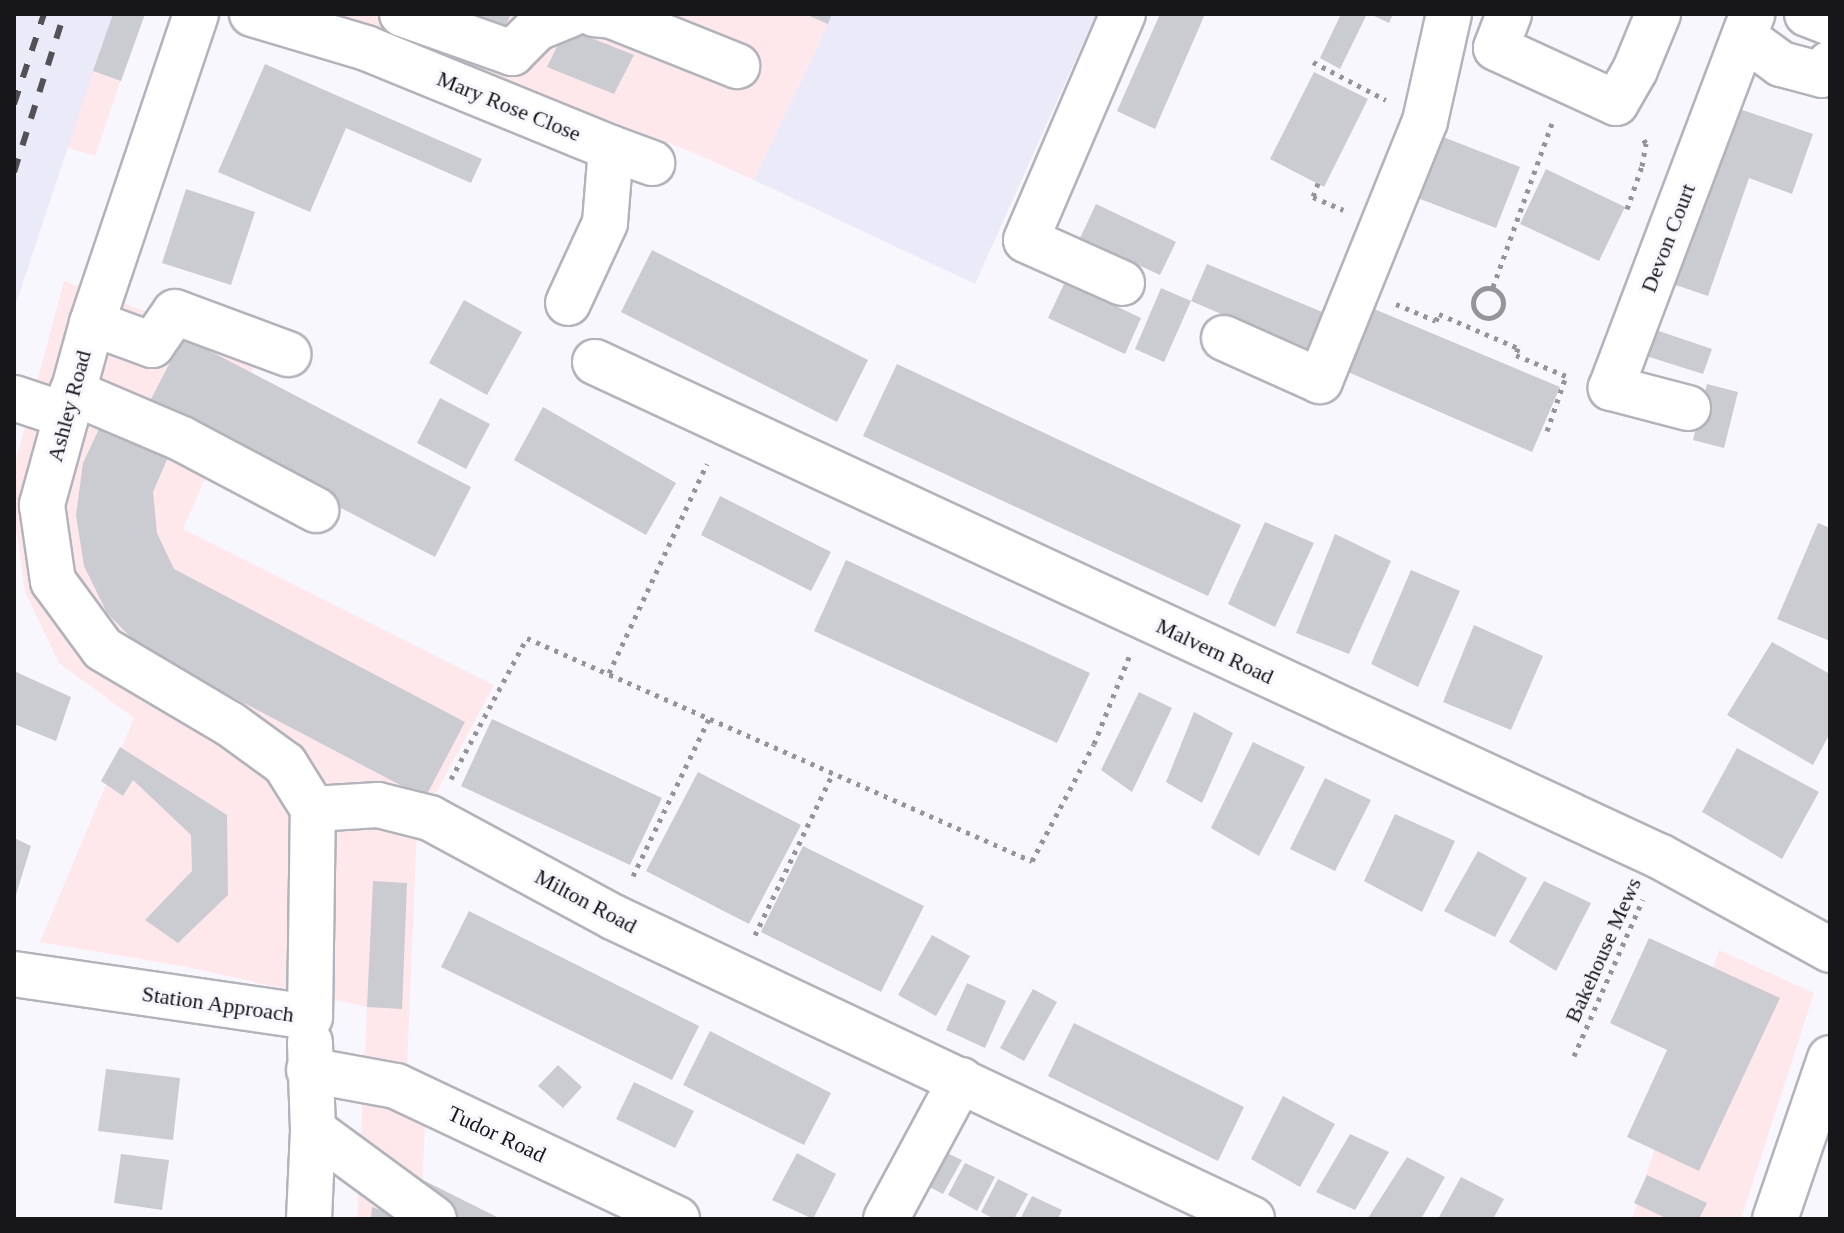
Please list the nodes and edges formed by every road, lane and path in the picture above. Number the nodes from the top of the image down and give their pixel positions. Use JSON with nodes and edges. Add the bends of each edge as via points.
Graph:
{"nodes":[{"id":1,"x":196,"y":14,"type":"edge"},
{"id":2,"x":252,"y":14,"type":"edge"},
{"id":3,"x":402,"y":14,"type":"edge"},
{"id":4,"x":571,"y":14,"type":"edge"},
{"id":5,"x":594,"y":14,"type":"edge"},
{"id":6,"x":1123,"y":14,"type":"edge"},
{"id":7,"x":1449,"y":14,"type":"edge"},
{"id":8,"x":1509,"y":14,"type":"edge"},
{"id":9,"x":1658,"y":14,"type":"edge"},
{"id":10,"x":1807,"y":14,"type":"edge"},
{"id":11,"x":1830,"y":23,"type":"edge"},
{"id":12,"x":1748,"y":26,"type":"edge"},
{"id":13,"x":1313,"y":62,"type":"dead end"},
{"id":14,"x":1830,"y":63,"type":"edge"},
{"id":15,"x":737,"y":66,"type":"dead end"},
{"id":16,"x":1567,"y":80,"type":"junction"},
{"id":17,"x":1616,"y":103,"type":"junction"},
{"id":18,"x":1425,"y":121,"type":"junction"},
{"id":19,"x":611,"y":148,"type":"junction"},
{"id":20,"x":652,"y":163,"type":"dead end"},
{"id":21,"x":1623,"y":220,"type":"dead end"},
{"id":22,"x":1122,"y":283,"type":"dead end"},
{"id":23,"x":1493,"y":287,"type":"junction"},
{"id":24,"x":568,"y":303,"type":"dead end"},
{"id":25,"x":1393,"y":303,"type":"dead end"},
{"id":26,"x":1483,"y":318,"type":"junction"},
{"id":27,"x":92,"y":323,"type":"junction"},
{"id":28,"x":1478,"y":331,"type":"junction"},
{"id":29,"x":1224,"y":338,"type":"dead end"},
{"id":30,"x":288,"y":354,"type":"dead end"},
{"id":31,"x":1571,"y":361,"type":"dead end"},
{"id":32,"x":595,"y":362,"type":"dead end"},
{"id":33,"x":1566,"y":376,"type":"junction"},
{"id":34,"x":14,"y":398,"type":"edge"},
{"id":35,"x":68,"y":404,"type":"junction"},
{"id":36,"x":1688,"y":408,"type":"dead end"},
{"id":37,"x":726,"y":423,"type":"junction"},
{"id":38,"x":1547,"y":431,"type":"dead end"},
{"id":39,"x":316,"y":510,"type":"dead end"},
{"id":40,"x":1144,"y":618,"type":"junction"},
{"id":41,"x":609,"y":673,"type":"junction"},
{"id":42,"x":710,"y":717,"type":"junction"},
{"id":43,"x":833,"y":773,"type":"junction"},
{"id":44,"x":313,"y":809,"type":"junction"},
{"id":45,"x":430,"y":818,"type":"junction"},
{"id":46,"x":1661,"y":857,"type":"junction"},
{"id":47,"x":613,"y":917,"type":"junction"},
{"id":48,"x":1830,"y":950,"type":"edge"},
{"id":49,"x":14,"y":974,"type":"edge"},
{"id":50,"x":736,"y":975,"type":"junction"},
{"id":51,"x":310,"y":1017,"type":"junction"},
{"id":52,"x":1574,"y":1056,"type":"dead end"},
{"id":53,"x":1830,"y":1058,"type":"edge"},
{"id":54,"x":309,"y":1070,"type":"junction"},
{"id":55,"x":961,"y":1080,"type":"junction"},
{"id":56,"x":313,"y":1130,"type":"junction"},
{"id":57,"x":309,"y":1219,"type":"edge"},
{"id":58,"x":434,"y":1219,"type":"edge"},
{"id":59,"x":677,"y":1219,"type":"edge"},
{"id":60,"x":886,"y":1219,"type":"edge"},
{"id":61,"x":1252,"y":1219,"type":"edge"},
{"id":62,"x":1775,"y":1219,"type":"edge"}],
"edges":[{"from":1,"to":27,"type":"street","name":"Ashley Road"},
{"from":2,"to":19,"type":"street","name":"Mary Rose Close","via":[[366,48]]},
{"from":3,"to":4,"type":"street","via":[[512,53],[537,28]]},
{"from":5,"to":15,"type":"street","via":[[612,16]]},
{"from":6,"to":22,"type":"street","via":[[1026,240]]},
{"from":7,"to":18,"type":"street"},
{"from":8,"to":16,"type":"street","via":[[1496,48]]},
{"from":9,"to":17,"type":"street"},
{"from":10,"to":11,"type":"street"},
{"from":12,"to":14,"type":"street","via":[[1781,64],[1822,75]]},
{"from":12,"to":36,"type":"street","name":"Devon Court","via":[[1611,388]]},
{"from":13,"to":18,"type":"path"},
{"from":16,"to":17,"type":"street"},
{"from":16,"to":23,"type":"path"},
{"from":17,"to":21,"type":"path","via":[[1646,143]]},
{"from":18,"to":29,"type":"street","via":[[1320,381]]},
{"from":19,"to":20,"type":"street","name":"Mary Rose Close"},
{"from":19,"to":24,"type":"street","via":[[605,223]]},
{"from":23,"to":26,"type":"path","via":[[1480,289],[1473,298],[1474,311]]},
{"from":23,"to":26,"type":"path","via":[[1502,295],[1503,307],[1496,317]]},
{"from":25,"to":28,"type":"path"},
{"from":26,"to":28,"type":"path"},
{"from":27,"to":30,"type":"street","via":[[152,345],[175,312]]},
{"from":27,"to":35,"type":"street","name":"Ashley Road"},
{"from":28,"to":33,"type":"path","via":[[1518,348],[1516,355]]},
{"from":31,"to":33,"type":"path"},
{"from":32,"to":37,"type":"street","name":"Malvern Road"},
{"from":33,"to":38,"type":"path"},
{"from":34,"to":35,"type":"street"},
{"from":35,"to":39,"type":"street","via":[[182,439]]},
{"from":35,"to":44,"type":"street","name":"Ashley Road","via":[[42,505],[53,581],[103,649],[230,724],[285,764]]},
{"from":37,"to":40,"type":"street","name":"Malvern Road"},
{"from":37,"to":41,"type":"path"},
{"from":40,"to":43,"type":"path","via":[[1094,744],[1032,861]]},
{"from":40,"to":46,"type":"street","name":"Malvern Road"},
{"from":41,"to":42,"type":"path"},
{"from":41,"to":45,"type":"path","via":[[527,638]]},
{"from":42,"to":43,"type":"path"},
{"from":42,"to":47,"type":"path"},
{"from":43,"to":50,"type":"path"},
{"from":44,"to":45,"type":"street","name":"Milton Road","via":[[378,805]]},
{"from":44,"to":51,"type":"street","name":"Station Approach"},
{"from":45,"to":47,"type":"street","name":"Milton Road"},
{"from":46,"to":48,"type":"street","name":"Malvern Road"},
{"from":46,"to":52,"type":"path","name":"Bakehouse Mews"},
{"from":47,"to":50,"type":"street","name":"Milton Road"},
{"from":49,"to":51,"type":"street","name":"Station Approach"},
{"from":50,"to":55,"type":"street","name":"Milton Road"},
{"from":51,"to":54,"type":"street"},
{"from":53,"to":62,"type":"street"},
{"from":54,"to":56,"type":"street"},
{"from":54,"to":59,"type":"street","name":"Tudor Road","via":[[396,1086]]},
{"from":55,"to":60,"type":"street"},
{"from":55,"to":61,"type":"street","name":"Milton Road"},
{"from":56,"to":57,"type":"street"},
{"from":56,"to":58,"type":"street"}]}
